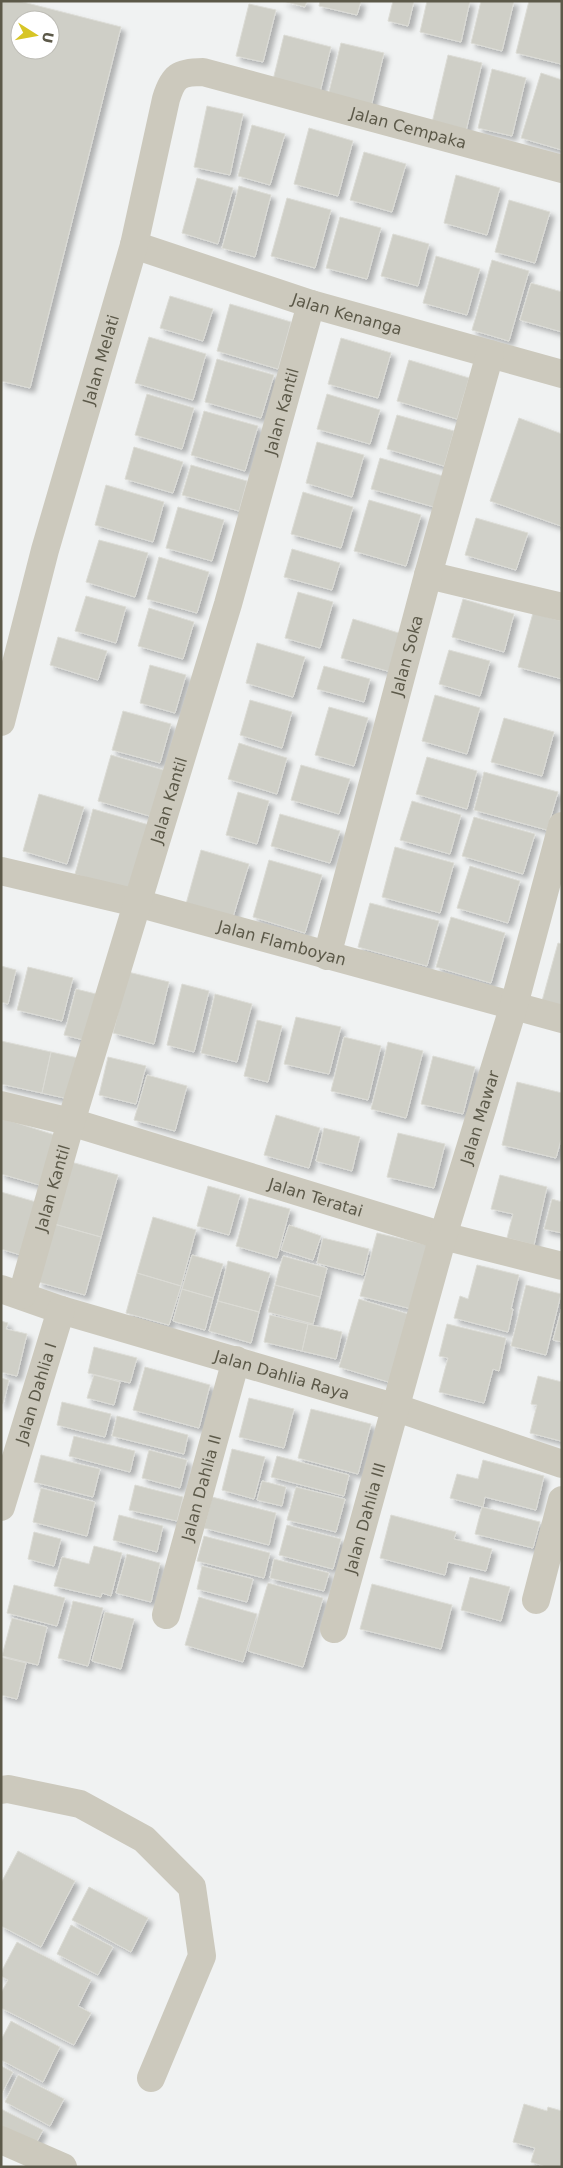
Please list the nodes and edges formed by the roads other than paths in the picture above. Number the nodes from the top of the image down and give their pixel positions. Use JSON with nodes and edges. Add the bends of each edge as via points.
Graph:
{"nodes":[{"id":1,"x":255,"y":85,"type":"joint"},
{"id":2,"x":562,"y":169,"type":"edge"},
{"id":3,"x":134,"y":245,"type":"junction"},
{"id":4,"x":311,"y":304,"type":"junction"},
{"id":5,"x":490,"y":354,"type":"junction"},
{"id":6,"x":562,"y":374,"type":"edge"},
{"id":7,"x":428,"y":575,"type":"junction"},
{"id":8,"x":562,"y":607,"type":"edge"},
{"id":9,"x":1,"y":722,"type":"edge"},
{"id":10,"x":562,"y":826,"type":"edge"},
{"id":11,"x":1,"y":871,"type":"edge"},
{"id":12,"x":137,"y":903,"type":"junction"},
{"id":13,"x":327,"y":956,"type":"junction"},
{"id":14,"x":514,"y":1005,"type":"junction"},
{"id":15,"x":562,"y":1019,"type":"edge"},
{"id":16,"x":1,"y":1105,"type":"edge"},
{"id":17,"x":71,"y":1122,"type":"junction"},
{"id":18,"x":443,"y":1236,"type":"junction"},
{"id":19,"x":562,"y":1266,"type":"edge"},
{"id":20,"x":12,"y":1292,"type":"edge"},
{"id":21,"x":61,"y":1310,"type":"junction"},
{"id":22,"x":236,"y":1360,"type":"junction"},
{"id":23,"x":397,"y":1408,"type":"junction"},
{"id":24,"x":562,"y":1464,"type":"edge"},
{"id":25,"x":562,"y":1500,"type":"edge"},
{"id":26,"x":1,"y":1507,"type":"edge"},
{"id":27,"x":536,"y":1600,"type":"dead end"},
{"id":28,"x":166,"y":1615,"type":"dead end"},
{"id":29,"x":334,"y":1629,"type":"dead end"},
{"id":30,"x":1,"y":1790,"type":"edge"},
{"id":31,"x":151,"y":2078,"type":"dead end"},
{"id":32,"x":1,"y":2140,"type":"edge"},
{"id":33,"x":63,"y":2167,"type":"edge"}],
"edges":[{"from":1,"to":2,"type":"street","name":"Jalan Cempaka"},
{"from":1,"to":3,"type":"street","name":"Jalan Melati","via":[[203,72],[177,76],[170,84]]},
{"from":3,"to":4,"type":"street","name":"Jalan Kenanga"},
{"from":3,"to":9,"type":"street","name":"Jalan Melati","via":[[45,550]]},
{"from":4,"to":5,"type":"street","name":"Jalan Kenanga"},
{"from":4,"to":12,"type":"street","name":"Jalan Kantil","via":[[228,604]]},
{"from":5,"to":6,"type":"street","name":"Jalan Kenanga"},
{"from":5,"to":7,"type":"street","name":"Jalan Soka"},
{"from":7,"to":8,"type":"street"},
{"from":7,"to":13,"type":"street","name":"Jalan Soka"},
{"from":10,"to":14,"type":"street","name":"Jalan Mawar"},
{"from":11,"to":12,"type":"street","name":"Jalan Flamboyan"},
{"from":12,"to":13,"type":"street","name":"Jalan Flamboyan"},
{"from":12,"to":17,"type":"street","name":"Jalan Kantil"},
{"from":13,"to":14,"type":"street","name":"Jalan Flamboyan"},
{"from":14,"to":15,"type":"street","name":"Jalan Flamboyan"},
{"from":14,"to":18,"type":"street","name":"Jalan Mawar"},
{"from":16,"to":17,"type":"street","name":"Jalan Teratai"},
{"from":17,"to":18,"type":"street","name":"Jalan Teratai"},
{"from":17,"to":20,"type":"street","name":"Jalan Kantil"},
{"from":18,"to":19,"type":"street","name":"Jalan Teratai"},
{"from":18,"to":23,"type":"street","name":"Jalan Mawar"},
{"from":20,"to":21,"type":"street","name":"Jalan Dahlia Raya"},
{"from":21,"to":22,"type":"street","name":"Jalan Dahlia Raya"},
{"from":21,"to":26,"type":"street","name":"Jalan Dahlia I"},
{"from":22,"to":23,"type":"street","name":"Jalan Dahlia Raya"},
{"from":22,"to":28,"type":"street","name":"Jalan Dahlia II"},
{"from":23,"to":24,"type":"street","name":"Jalan Dahlia Raya"},
{"from":23,"to":29,"type":"street","name":"Jalan Dahlia III"},
{"from":25,"to":27,"type":"street"},
{"from":30,"to":31,"type":"street","via":[[80,1804],[144,1839],[192,1888],[202,1956]]},
{"from":32,"to":33,"type":"street"}]}
